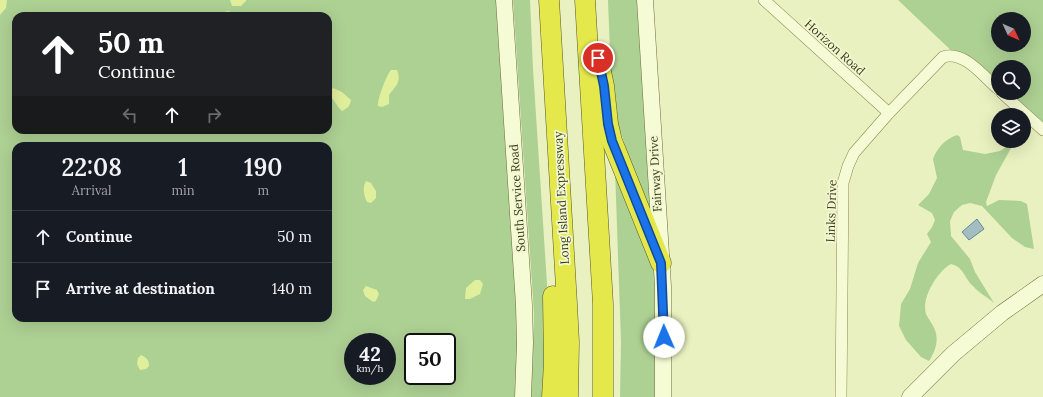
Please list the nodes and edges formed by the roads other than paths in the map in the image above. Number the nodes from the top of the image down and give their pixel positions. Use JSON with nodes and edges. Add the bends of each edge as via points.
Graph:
{"nodes":[{"id":1,"x":504,"y":0,"type":"edge"},
{"id":2,"x":549,"y":0,"type":"edge"},
{"id":3,"x":645,"y":0,"type":"edge"},
{"id":4,"x":764,"y":0,"type":"edge"},
{"id":5,"x":585,"y":1,"type":"edge"},
{"id":6,"x":991,"y":83,"type":"edge"},
{"id":7,"x":1010,"y":100,"type":"edge"},
{"id":8,"x":889,"y":113,"type":"junction"},
{"id":9,"x":1043,"y":130,"type":"edge"},
{"id":10,"x":559,"y":188,"type":"junction"},
{"id":11,"x":661,"y":263,"type":"junction"},
{"id":12,"x":1043,"y":284,"type":"edge"},
{"id":13,"x":523,"y":397,"type":"edge"},
{"id":14,"x":552,"y":397,"type":"edge"},
{"id":15,"x":568,"y":397,"type":"edge"},
{"id":16,"x":603,"y":397,"type":"edge"},
{"id":17,"x":663,"y":397,"type":"edge"},
{"id":18,"x":841,"y":397,"type":"edge"},
{"id":19,"x":910,"y":397,"type":"edge"}],
"edges":[{"from":1,"to":13,"type":"main road","name":"South Service Road","via":[[524,305]]},
{"from":2,"to":10,"type":"highway","name":"Long Island Expressway"},
{"from":3,"to":11,"type":"main road","name":"Fairway Drive"},
{"from":4,"to":8,"type":"street","name":"Horizon Road"},
{"from":5,"to":11,"type":"highway","via":[[604,86],[610,133]]},
{"from":5,"to":16,"type":"highway","via":[[603,304]]},
{"from":6,"to":8,"type":"street","name":"Links Drive","via":[[967,61],[946,56],[939,60]]},
{"from":7,"to":9,"type":"street"},
{"from":8,"to":18,"type":"street","name":"Links Drive","via":[[854,153],[843,184]]},
{"from":10,"to":14,"type":"highway","via":[[550,251],[554,337]]},
{"from":10,"to":15,"type":"highway","name":"Long Island Expressway","via":[[568,335]]},
{"from":11,"to":17,"type":"main road","name":"Fairway Drive","via":[[664,325]]},
{"from":12,"to":19,"type":"main road","via":[[1002,313],[953,354]]}]}
